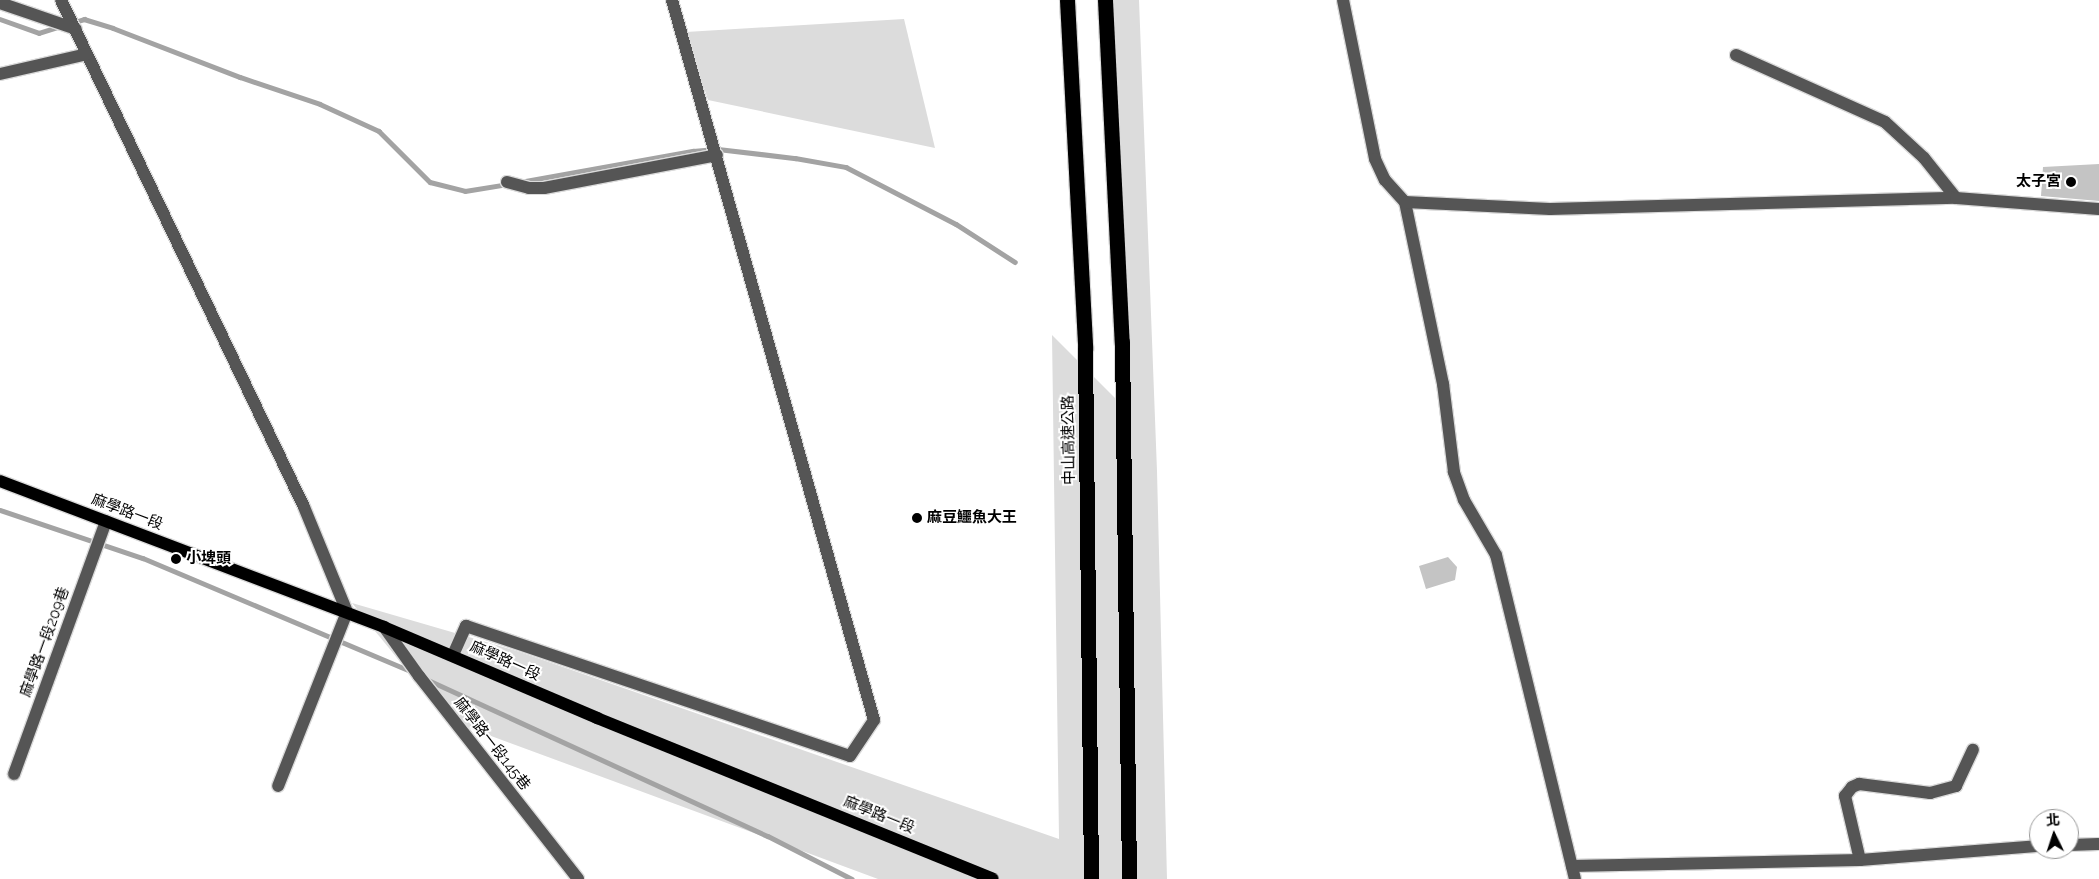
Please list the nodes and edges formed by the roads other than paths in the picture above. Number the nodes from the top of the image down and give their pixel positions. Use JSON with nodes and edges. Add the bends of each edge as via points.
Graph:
{"nodes":[{"id":1,"x":62,"y":0,"type":"edge"},
{"id":2,"x":672,"y":0,"type":"edge"},
{"id":3,"x":1067,"y":0,"type":"edge"},
{"id":4,"x":1105,"y":0,"type":"edge"},
{"id":5,"x":1343,"y":0,"type":"edge"},
{"id":6,"x":0,"y":3,"type":"edge"},
{"id":7,"x":76,"y":29,"type":"junction"},
{"id":8,"x":87,"y":54,"type":"junction"},
{"id":9,"x":1736,"y":55,"type":"dead end"},
{"id":10,"x":0,"y":74,"type":"edge"},
{"id":11,"x":717,"y":155,"type":"junction"},
{"id":12,"x":507,"y":182,"type":"dead end"},
{"id":13,"x":1956,"y":198,"type":"junction"},
{"id":14,"x":1405,"y":202,"type":"junction"},
{"id":15,"x":2099,"y":209,"type":"edge"},
{"id":16,"x":0,"y":481,"type":"edge"},
{"id":17,"x":106,"y":521,"type":"junction"},
{"id":18,"x":346,"y":612,"type":"junction"},
{"id":19,"x":384,"y":627,"type":"junction"},
{"id":20,"x":453,"y":655,"type":"junction"},
{"id":21,"x":1973,"y":750,"type":"dead end"},
{"id":22,"x":14,"y":774,"type":"dead end"},
{"id":23,"x":278,"y":786,"type":"dead end"},
{"id":24,"x":2099,"y":844,"type":"edge"},
{"id":25,"x":2079,"y":845,"type":"edge"},
{"id":26,"x":2029,"y":847,"type":"edge"},
{"id":27,"x":1860,"y":860,"type":"junction"},
{"id":28,"x":1572,"y":866,"type":"junction"},
{"id":29,"x":578,"y":879,"type":"edge"},
{"id":30,"x":993,"y":879,"type":"edge"},
{"id":31,"x":1091,"y":879,"type":"edge"},
{"id":32,"x":1129,"y":879,"type":"edge"},
{"id":33,"x":1575,"y":879,"type":"edge"}],
"edges":[{"from":1,"to":7,"type":"lane"},
{"from":2,"to":11,"type":"lane"},
{"from":3,"to":31,"type":"highway","name":"中山高速公路","via":[[1085,348]]},
{"from":4,"to":32,"type":"highway","via":[[1122,342]]},
{"from":5,"to":14,"type":"lane","via":[[1375,159],[1385,180]]},
{"from":6,"to":7,"type":"lane"},
{"from":7,"to":8,"type":"lane"},
{"from":8,"to":10,"type":"lane"},
{"from":8,"to":18,"type":"lane","via":[[304,507]]},
{"from":9,"to":13,"type":"lane","via":[[1885,122],[1924,158]]},
{"from":11,"to":12,"type":"lane","via":[[544,188]]},
{"from":11,"to":20,"type":"lane","via":[[874,720],[850,756],[466,626]]},
{"from":13,"to":14,"type":"lane","via":[[1550,209]]},
{"from":13,"to":15,"type":"lane"},
{"from":14,"to":28,"type":"lane","via":[[1443,384],[1454,472],[1464,500],[1496,556]]},
{"from":16,"to":17,"type":"main road","name":"麻學路一段"},
{"from":17,"to":18,"type":"main road","name":"麻學路一段"},
{"from":17,"to":22,"type":"lane","name":"麻學路一段209巷"},
{"from":18,"to":19,"type":"main road","name":"麻學路一段"},
{"from":18,"to":23,"type":"lane"},
{"from":19,"to":20,"type":"main road","name":"麻學路一段"},
{"from":19,"to":29,"type":"lane","name":"麻學路一段145巷"},
{"from":20,"to":30,"type":"main road","name":"麻學路一段"},
{"from":21,"to":27,"type":"lane","via":[[1956,786],[1930,793],[1859,784],[1852,787],[1845,796]]},
{"from":24,"to":25,"type":"lane"},
{"from":26,"to":27,"type":"lane"},
{"from":27,"to":28,"type":"lane"},
{"from":28,"to":33,"type":"lane"}]}
